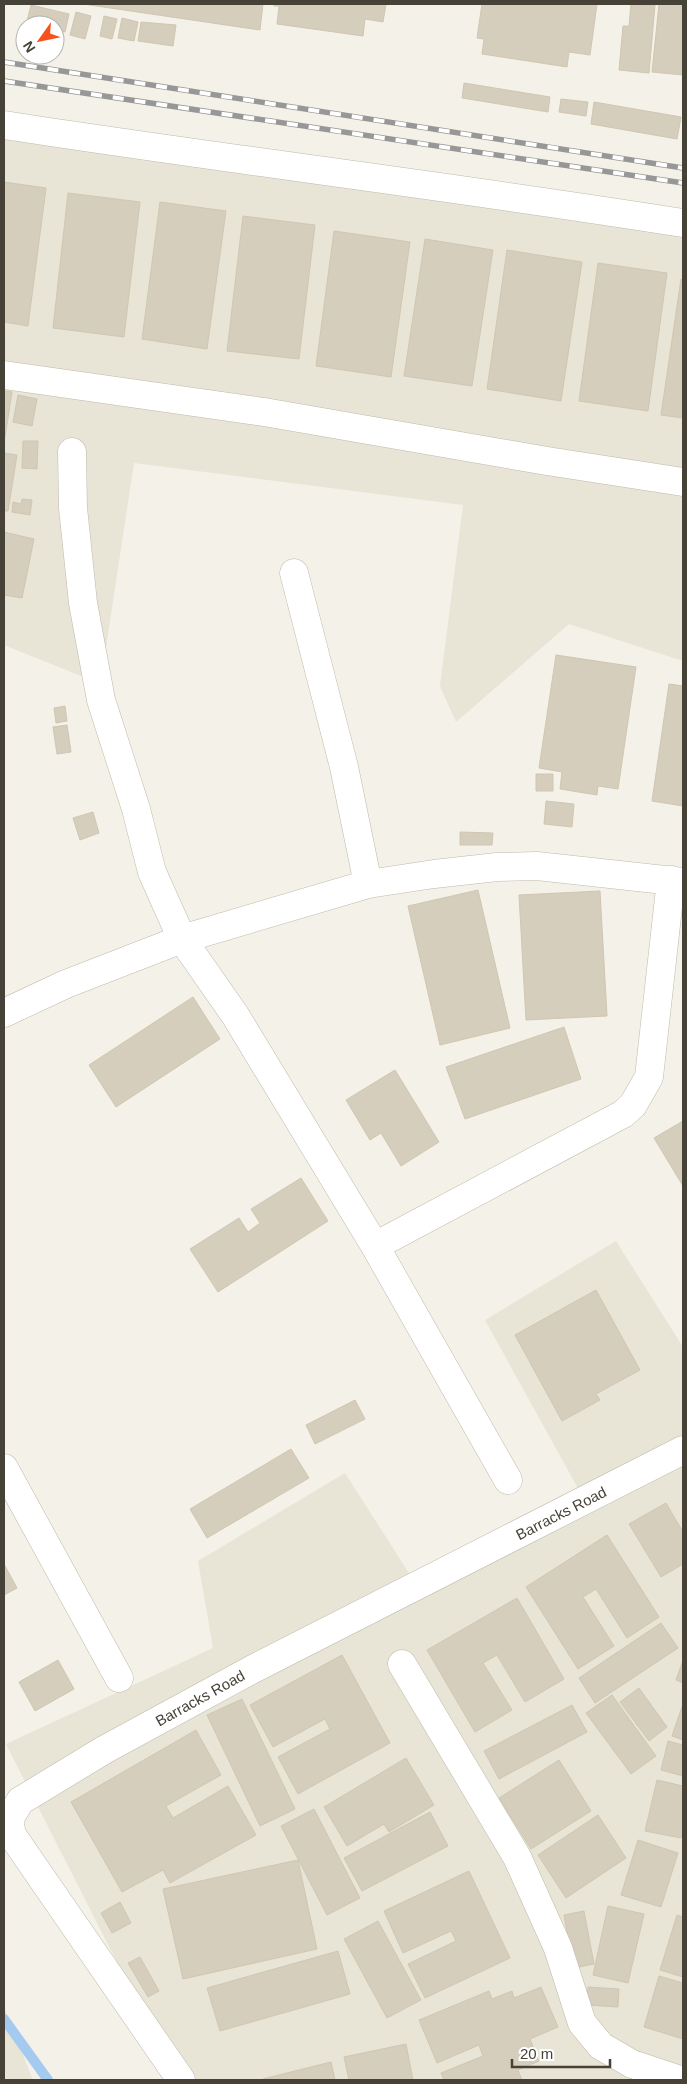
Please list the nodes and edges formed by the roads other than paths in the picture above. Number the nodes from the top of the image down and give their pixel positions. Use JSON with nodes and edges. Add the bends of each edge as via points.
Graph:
{"nodes":[{"id":1,"x":4,"y":125,"type":"edge"},
{"id":2,"x":683,"y":223,"type":"edge"},
{"id":3,"x":4,"y":374,"type":"edge"},
{"id":4,"x":72,"y":452,"type":"dead end"},
{"id":5,"x":683,"y":482,"type":"edge"},
{"id":6,"x":294,"y":573,"type":"dead end"},
{"id":7,"x":677,"y":881,"type":"edge"},
{"id":8,"x":368,"y":884,"type":"junction"},
{"id":9,"x":182,"y":939,"type":"junction"},
{"id":10,"x":4,"y":1013,"type":"edge"},
{"id":11,"x":375,"y":1246,"type":"junction"},
{"id":12,"x":683,"y":1450,"type":"edge"},
{"id":13,"x":4,"y":1468,"type":"edge"},
{"id":14,"x":508,"y":1480,"type":"dead end"},
{"id":15,"x":402,"y":1664,"type":"dead end"},
{"id":16,"x":118,"y":1678,"type":"dead end"},
{"id":17,"x":181,"y":2080,"type":"edge"},
{"id":18,"x":680,"y":2080,"type":"edge"}],
"edges":[{"from":1,"to":2,"type":"street"},
{"from":3,"to":5,"type":"street","via":[[264,412]]},
{"from":4,"to":9,"type":"street","via":[[73,508],[83,604],[101,700],[152,872]]},
{"from":6,"to":8,"type":"street","via":[[344,767]]},
{"from":7,"to":8,"type":"street","via":[[537,866],[497,867]]},
{"from":7,"to":11,"type":"street","via":[[649,1077],[633,1105],[623,1114]]},
{"from":8,"to":9,"type":"street"},
{"from":9,"to":10,"type":"street","via":[[66,984]]},
{"from":9,"to":11,"type":"street","via":[[236,1015]]},
{"from":11,"to":14,"type":"street"},
{"from":12,"to":17,"type":"street","name":"Barracks Road","via":[[253,1669],[104,1750],[20,1801],[9,1820],[12,1835]]},
{"from":13,"to":16,"type":"street"},
{"from":15,"to":18,"type":"street","via":[[518,1857],[558,1948],[582,2023],[600,2046],[632,2064]]}]}
